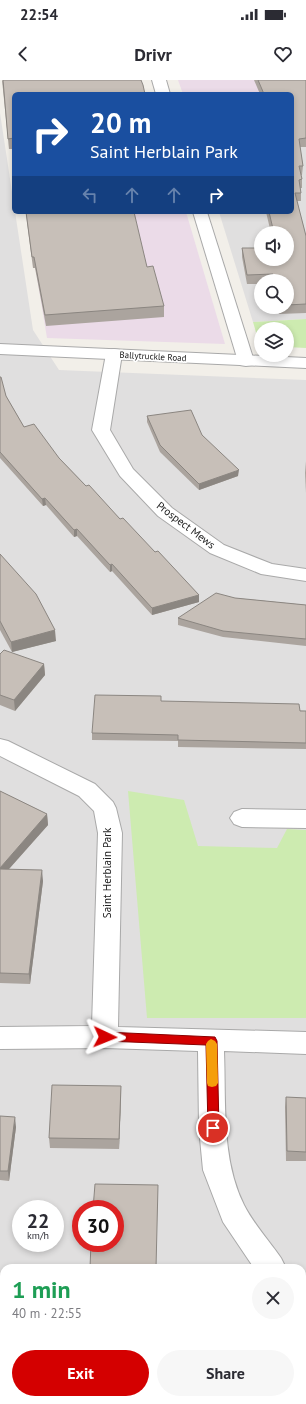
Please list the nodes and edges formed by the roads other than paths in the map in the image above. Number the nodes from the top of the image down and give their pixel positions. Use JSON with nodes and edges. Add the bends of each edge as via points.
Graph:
{"nodes":[{"id":1,"x":159,"y":80,"type":"edge"},
{"id":2,"x":162,"y":92,"type":"edge"},
{"id":3,"x":201,"y":214,"type":"edge"},
{"id":4,"x":0,"y":349,"type":"edge"},
{"id":5,"x":114,"y":354,"type":"junction"},
{"id":6,"x":246,"y":361,"type":"junction"},
{"id":7,"x":306,"y":364,"type":"edge"},
{"id":8,"x":306,"y":575,"type":"edge"},
{"id":9,"x":0,"y":748,"type":"edge"},
{"id":10,"x":242,"y":818,"type":"dead end"},
{"id":11,"x":306,"y":819,"type":"edge"},
{"id":12,"x":105,"y":1037,"type":"junction"},
{"id":13,"x":0,"y":1038,"type":"edge"},
{"id":14,"x":211,"y":1041,"type":"junction"},
{"id":15,"x":306,"y":1043,"type":"edge"},
{"id":16,"x":269,"y":1264,"type":"edge"}],
"edges":[{"from":1,"to":2,"type":"street"},
{"from":3,"to":6,"type":"street"},
{"from":4,"to":5,"type":"street","name":"Ballytruckle Road"},
{"from":5,"to":6,"type":"street","name":"Ballytruckle Road"},
{"from":5,"to":8,"type":"street","name":"Prospect Mews","via":[[101,430],[126,472],[165,512],[217,549],[268,570]]},
{"from":6,"to":7,"type":"street","name":"Ballytruckle Road"},
{"from":9,"to":12,"type":"street","name":"Saint Herblain Park","via":[[87,790],[105,808],[110,833]]},
{"from":10,"to":11,"type":"street"},
{"from":12,"to":13,"type":"street"},
{"from":12,"to":14,"type":"street"},
{"from":14,"to":15,"type":"street"},
{"from":14,"to":16,"type":"street","via":[[216,1170],[233,1213]]}]}
